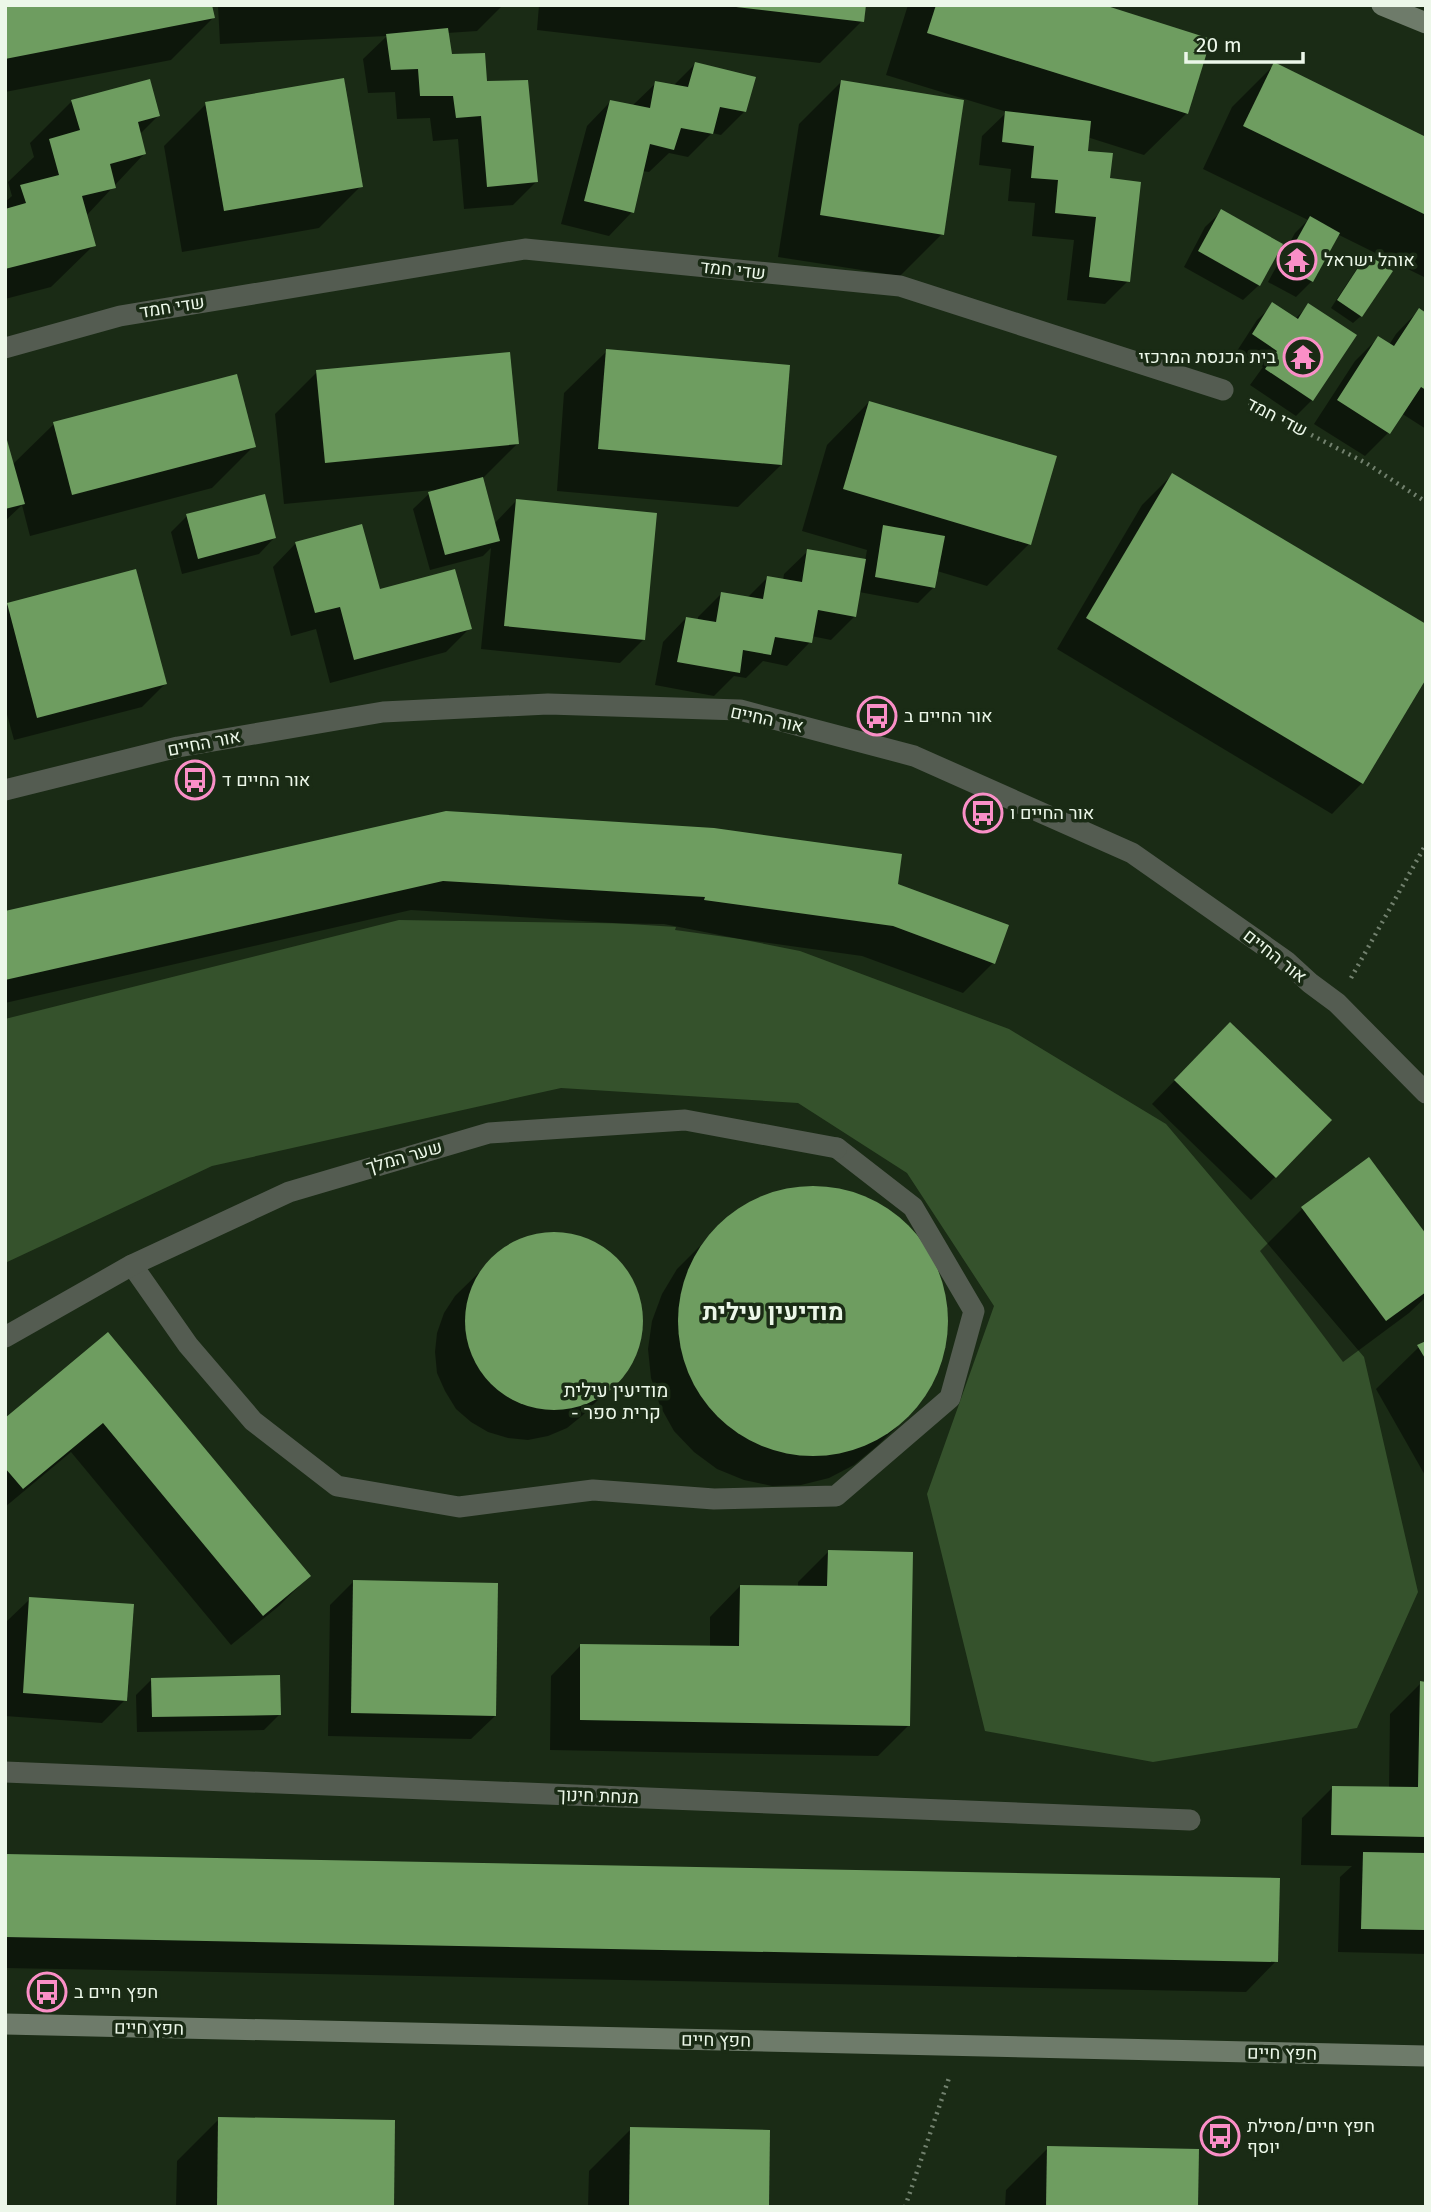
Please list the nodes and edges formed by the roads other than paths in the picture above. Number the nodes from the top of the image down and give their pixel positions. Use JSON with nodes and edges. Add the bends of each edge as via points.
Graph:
{"nodes":[{"id":1,"x":1393,"y":7,"type":"edge"},
{"id":2,"x":1426,"y":23,"type":"edge"},
{"id":3,"x":5,"y":348,"type":"edge"},
{"id":4,"x":1223,"y":390,"type":"road end"},
{"id":5,"x":5,"y":790,"type":"edge"},
{"id":6,"x":1426,"y":1093,"type":"edge"},
{"id":7,"x":132,"y":1265,"type":"junction"},
{"id":8,"x":5,"y":1337,"type":"edge"},
{"id":9,"x":5,"y":1772,"type":"edge"},
{"id":10,"x":1191,"y":1820,"type":"dead end"},
{"id":11,"x":5,"y":2024,"type":"edge"},
{"id":12,"x":1426,"y":2056,"type":"edge"}],
"edges":[{"from":1,"to":2,"type":"street"},
{"from":3,"to":4,"type":"street","name":"שדי חמד","via":[[120,316],[525,249],[900,286]]},
{"from":5,"to":6,"type":"street","name":"אור החיים","via":[[178,747],[383,712],[548,704],[740,710],[914,756],[1132,853],[1286,961],[1337,1003]]},
{"from":7,"to":7,"type":"street","name":"שער המלך","via":[[289,1192],[489,1133],[685,1120],[837,1148],[913,1207],[974,1311],[950,1398],[836,1496],[714,1499],[593,1490],[459,1507],[337,1486],[253,1421],[188,1345]]},
{"from":7,"to":8,"type":"street","name":"שער המלך"},
{"from":9,"to":10,"type":"street","name":"מנחת חינוך"},
{"from":11,"to":12,"type":"street","name":"חפץ חיים"}]}
